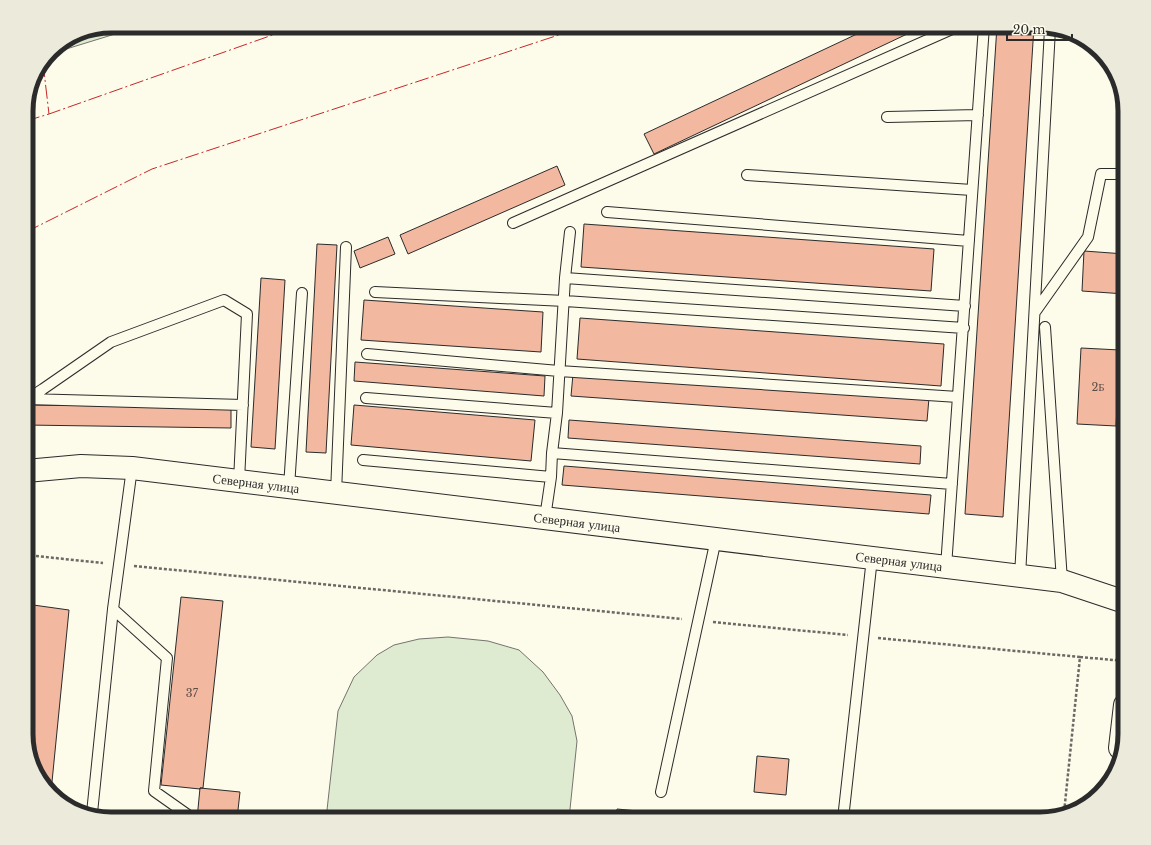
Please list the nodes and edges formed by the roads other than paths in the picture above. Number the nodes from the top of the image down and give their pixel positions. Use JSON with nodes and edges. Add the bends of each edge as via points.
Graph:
{"nodes":[{"id":1,"x":943,"y":33,"type":"edge"},
{"id":2,"x":984,"y":33,"type":"edge"},
{"id":3,"x":1050,"y":34,"type":"edge"},
{"id":4,"x":978,"y":115,"type":"junction"},
{"id":5,"x":887,"y":117,"type":"dead end"},
{"id":6,"x":1118,"y":174,"type":"edge"},
{"id":7,"x":746,"y":175,"type":"dead end"},
{"id":8,"x":972,"y":190,"type":"junction"},
{"id":9,"x":607,"y":212,"type":"dead end"},
{"id":10,"x":513,"y":223,"type":"dead end"},
{"id":11,"x":570,"y":232,"type":"dead end"},
{"id":12,"x":969,"y":241,"type":"junction"},
{"id":13,"x":346,"y":247,"type":"dead end"},
{"id":14,"x":566,"y":278,"type":"junction"},
{"id":15,"x":302,"y":292,"type":"dead end"},
{"id":16,"x":375,"y":292,"type":"dead end"},
{"id":17,"x":565,"y":301,"type":"junction"},
{"id":18,"x":965,"y":306,"type":"junction"},
{"id":19,"x":1035,"y":312,"type":"junction"},
{"id":20,"x":1045,"y":327,"type":"dead end"},
{"id":21,"x":964,"y":328,"type":"junction"},
{"id":22,"x":367,"y":354,"type":"dead end"},
{"id":23,"x":559,"y":371,"type":"junction"},
{"id":24,"x":33,"y":395,"type":"edge"},
{"id":25,"x":958,"y":397,"type":"junction"},
{"id":26,"x":366,"y":398,"type":"dead end"},
{"id":27,"x":33,"y":400,"type":"edge"},
{"id":28,"x":243,"y":404,"type":"junction"},
{"id":29,"x":557,"y":413,"type":"junction"},
{"id":30,"x":552,"y":454,"type":"junction"},
{"id":31,"x":363,"y":460,"type":"dead end"},
{"id":32,"x":132,"y":468,"type":"junction"},
{"id":33,"x":33,"y":469,"type":"edge"},
{"id":34,"x":551,"y":477,"type":"junction"},
{"id":35,"x":239,"y":481,"type":"junction"},
{"id":36,"x":952,"y":484,"type":"junction"},
{"id":37,"x":289,"y":487,"type":"junction"},
{"id":38,"x":336,"y":493,"type":"junction"},
{"id":39,"x":544,"y":518,"type":"junction"},
{"id":40,"x":716,"y":539,"type":"junction"},
{"id":41,"x":872,"y":558,"type":"junction"},
{"id":42,"x":946,"y":567,"type":"junction"},
{"id":43,"x":1020,"y":576,"type":"junction"},
{"id":44,"x":1062,"y":581,"type":"junction"},
{"id":45,"x":1118,"y":600,"type":"edge"},
{"id":46,"x":113,"y":609,"type":"junction"},
{"id":47,"x":661,"y":792,"type":"dead end"},
{"id":48,"x":92,"y":809,"type":"edge"},
{"id":49,"x":184,"y":812,"type":"edge"},
{"id":50,"x":844,"y":812,"type":"edge"}],
"edges":[{"from":1,"to":10,"type":"lane"},
{"from":2,"to":4,"type":"lane"},
{"from":3,"to":19,"type":"lane"},
{"from":4,"to":5,"type":"lane"},
{"from":4,"to":8,"type":"lane"},
{"from":6,"to":19,"type":"lane","via":[[1101,174],[1088,237]]},
{"from":7,"to":8,"type":"lane"},
{"from":8,"to":12,"type":"lane"},
{"from":9,"to":12,"type":"lane"},
{"from":11,"to":14,"type":"lane"},
{"from":12,"to":18,"type":"lane"},
{"from":13,"to":38,"type":"lane"},
{"from":14,"to":17,"type":"lane"},
{"from":14,"to":18,"type":"lane"},
{"from":15,"to":37,"type":"lane"},
{"from":16,"to":17,"type":"lane"},
{"from":17,"to":21,"type":"lane"},
{"from":17,"to":23,"type":"lane"},
{"from":18,"to":21,"type":"lane"},
{"from":19,"to":43,"type":"lane"},
{"from":20,"to":44,"type":"lane"},
{"from":21,"to":25,"type":"lane"},
{"from":22,"to":23,"type":"lane"},
{"from":23,"to":25,"type":"lane"},
{"from":23,"to":29,"type":"lane"},
{"from":24,"to":28,"type":"lane","via":[[111,342],[224,300],[247,314]]},
{"from":25,"to":36,"type":"lane"},
{"from":26,"to":29,"type":"lane"},
{"from":27,"to":28,"type":"lane"},
{"from":28,"to":35,"type":"lane"},
{"from":29,"to":30,"type":"lane"},
{"from":30,"to":34,"type":"lane"},
{"from":30,"to":36,"type":"lane"},
{"from":31,"to":34,"type":"lane"},
{"from":32,"to":33,"type":"street","name":"Северная улица","via":[[81,466]]},
{"from":32,"to":35,"type":"street","name":"Северная улица"},
{"from":32,"to":46,"type":"lane"},
{"from":34,"to":39,"type":"lane"},
{"from":35,"to":37,"type":"street","name":"Северная улица"},
{"from":36,"to":42,"type":"lane"},
{"from":37,"to":38,"type":"street","name":"Северная улица"},
{"from":38,"to":39,"type":"street","name":"Северная улица"},
{"from":39,"to":40,"type":"street","name":"Северная улица"},
{"from":40,"to":41,"type":"street","name":"Северная улица"},
{"from":40,"to":47,"type":"lane"},
{"from":41,"to":42,"type":"street","name":"Северная улица"},
{"from":41,"to":50,"type":"lane"},
{"from":42,"to":43,"type":"street","name":"Северная улица"},
{"from":43,"to":44,"type":"street","name":"Северная улица"},
{"from":44,"to":45,"type":"street","name":"Северная улица"},
{"from":46,"to":48,"type":"lane"},
{"from":46,"to":49,"type":"lane","via":[[167,658],[154,791]]}]}
